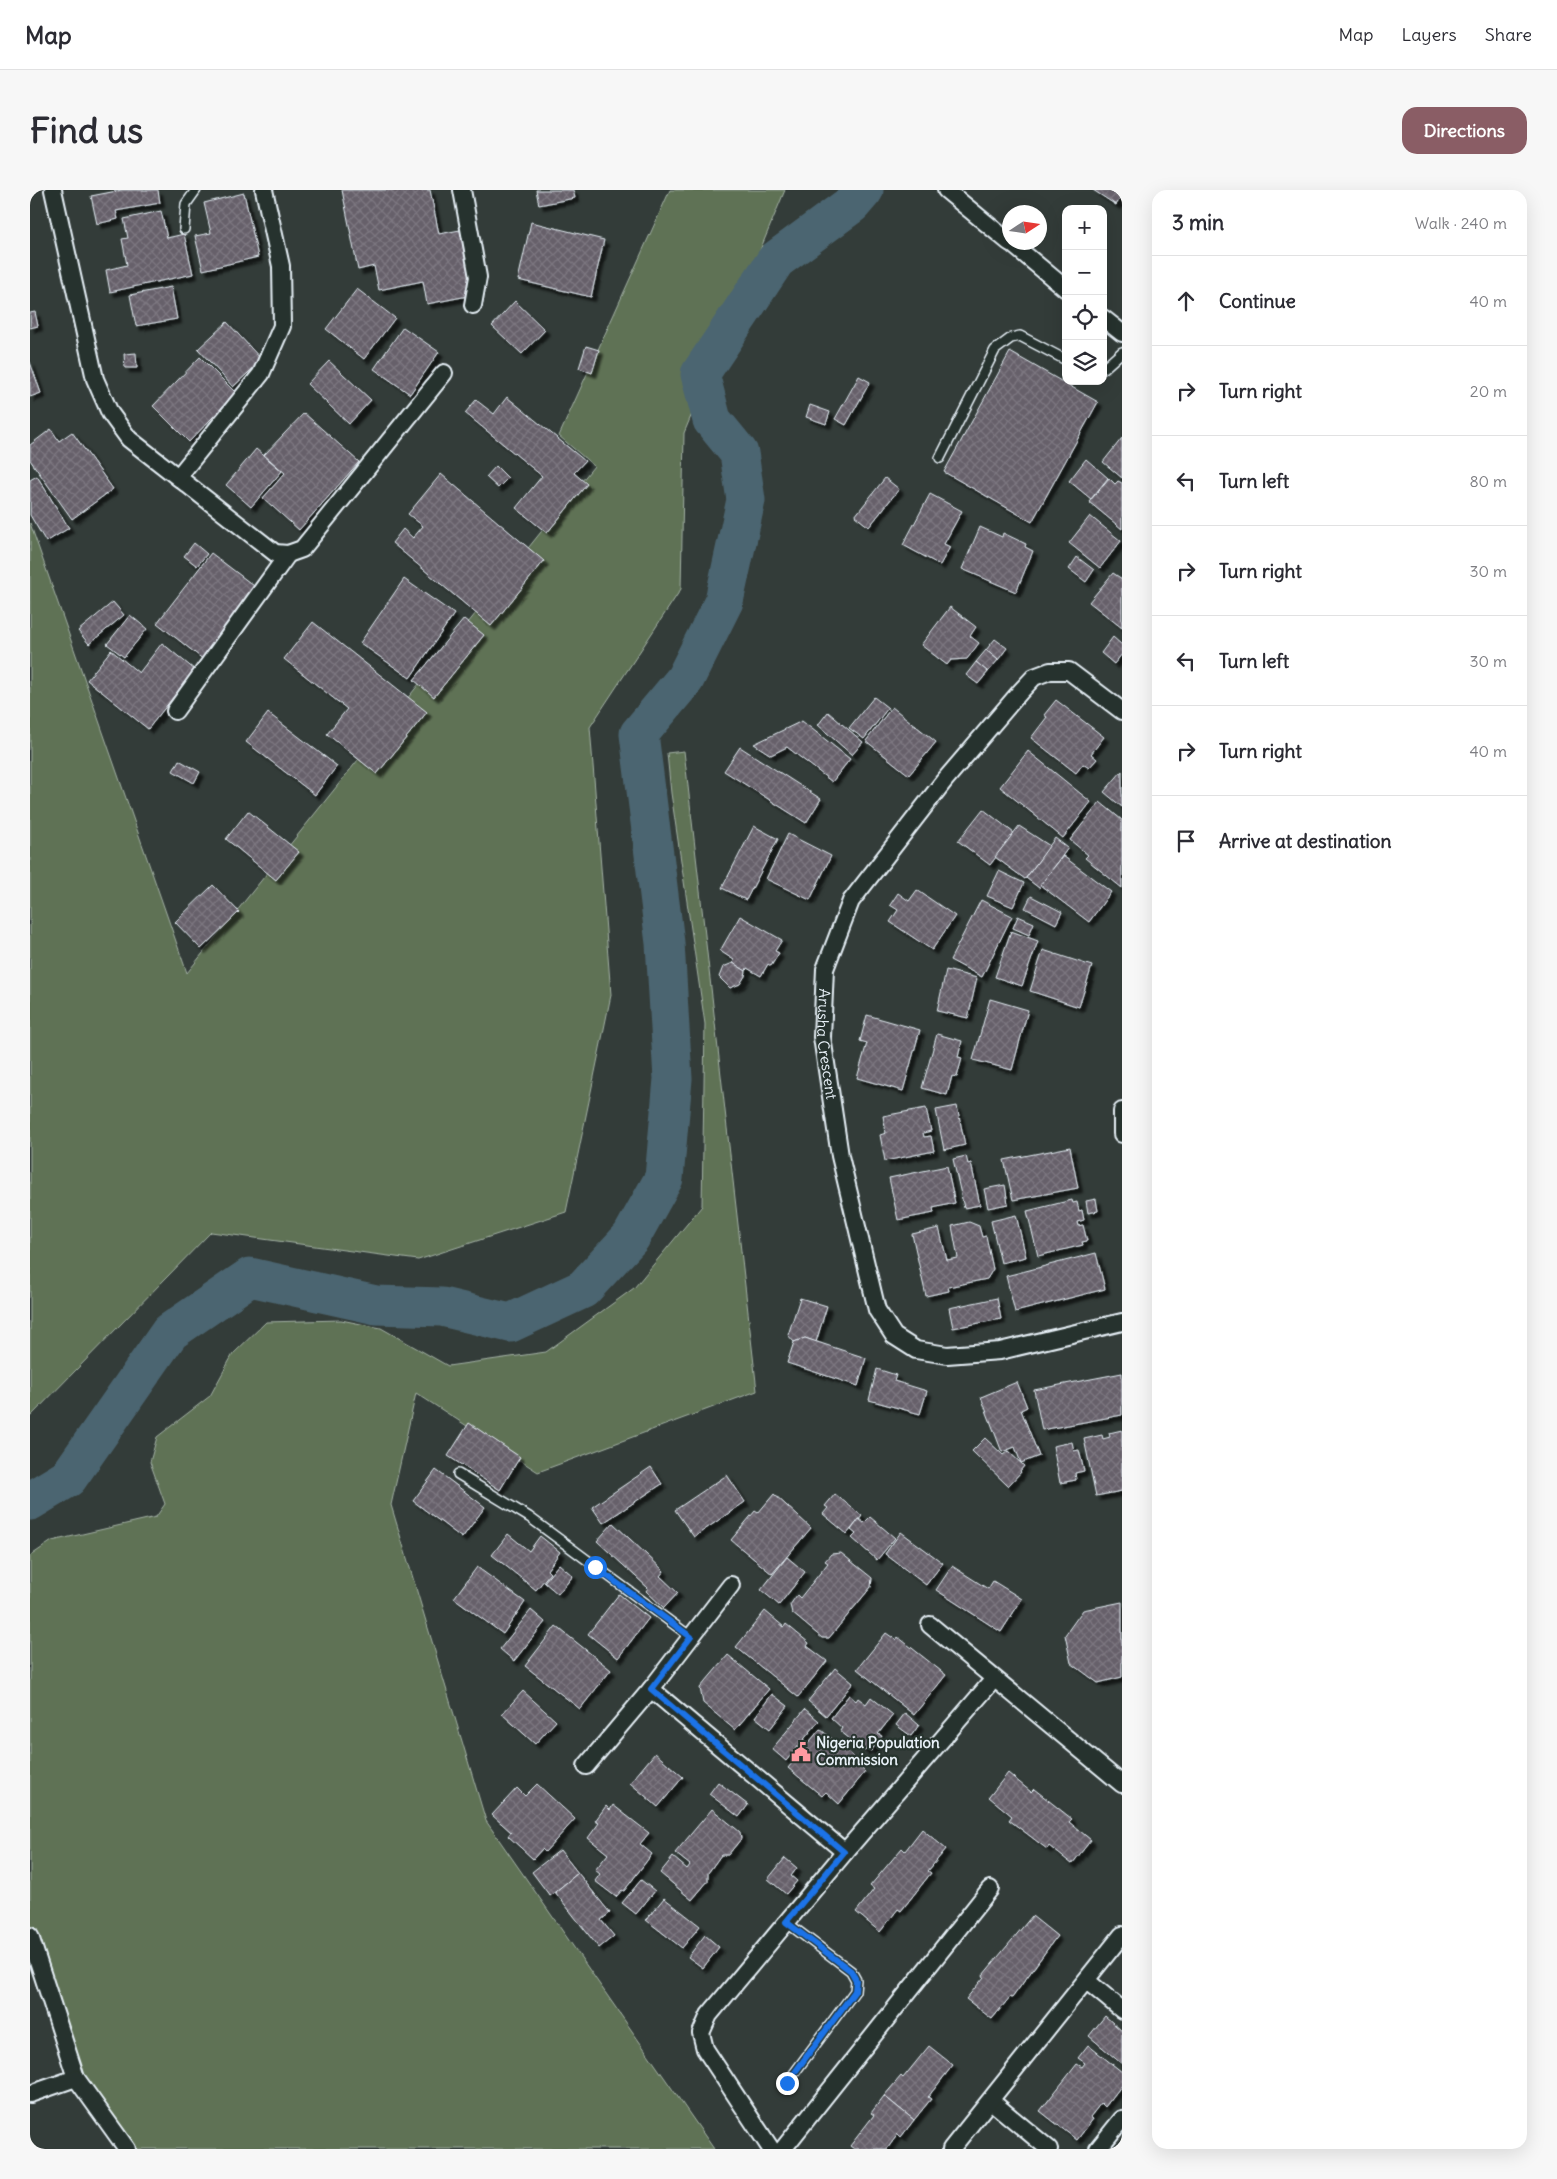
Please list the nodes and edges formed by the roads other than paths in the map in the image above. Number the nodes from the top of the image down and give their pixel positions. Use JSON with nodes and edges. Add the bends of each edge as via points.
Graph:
{"nodes":[{"id":1,"x":53,"y":190,"type":"edge"},
{"id":2,"x":196,"y":190,"type":"edge"},
{"id":3,"x":264,"y":190,"type":"edge"},
{"id":4,"x":462,"y":190,"type":"edge"},
{"id":5,"x":946,"y":190,"type":"edge"},
{"id":6,"x":184,"y":229,"type":"dead end"},
{"id":7,"x":1002,"y":236,"type":"edge"},
{"id":8,"x":1020,"y":250,"type":"edge"},
{"id":9,"x":1062,"y":286,"type":"edge"},
{"id":10,"x":473,"y":305,"type":"dead end"},
{"id":11,"x":1107,"y":321,"type":"edge"},
{"id":12,"x":1122,"y":333,"type":"edge"},
{"id":13,"x":1122,"y":352,"type":"edge"},
{"id":14,"x":1062,"y":358,"type":"edge"},
{"id":15,"x":1107,"y":365,"type":"edge"},
{"id":16,"x":444,"y":373,"type":"dead end"},
{"id":17,"x":940,"y":458,"type":"dead end"},
{"id":18,"x":178,"y":477,"type":"junction"},
{"id":19,"x":288,"y":554,"type":"junction"},
{"id":20,"x":175,"y":711,"type":"dead end"},
{"id":21,"x":1122,"y":711,"type":"edge"},
{"id":22,"x":1122,"y":1111,"type":"edge"},
{"id":23,"x":1122,"y":1134,"type":"edge"},
{"id":24,"x":1122,"y":1322,"type":"edge"},
{"id":25,"x":458,"y":1474,"type":"dead end"},
{"id":26,"x":731,"y":1585,"type":"dead end"},
{"id":27,"x":930,"y":1625,"type":"dead end"},
{"id":28,"x":691,"y":1637,"type":"junction"},
{"id":29,"x":994,"y":1679,"type":"junction"},
{"id":30,"x":651,"y":1689,"type":"junction"},
{"id":31,"x":586,"y":1766,"type":"dead end"},
{"id":32,"x":1122,"y":1784,"type":"edge"},
{"id":33,"x":844,"y":1852,"type":"junction"},
{"id":34,"x":990,"y":1889,"type":"dead end"},
{"id":35,"x":786,"y":1922,"type":"junction"},
{"id":36,"x":1122,"y":1935,"type":"edge"},
{"id":37,"x":30,"y":1936,"type":"edge"},
{"id":38,"x":1087,"y":1981,"type":"junction"},
{"id":39,"x":1122,"y":2010,"type":"edge"},
{"id":40,"x":76,"y":2078,"type":"junction"},
{"id":41,"x":787,"y":2083,"type":"dead end"},
{"id":42,"x":30,"y":2094,"type":"edge"},
{"id":43,"x":990,"y":2100,"type":"junction"},
{"id":44,"x":1122,"y":2120,"type":"edge"},
{"id":45,"x":127,"y":2149,"type":"edge"},
{"id":46,"x":770,"y":2149,"type":"edge"},
{"id":47,"x":783,"y":2149,"type":"edge"},
{"id":48,"x":951,"y":2149,"type":"edge"},
{"id":49,"x":1049,"y":2149,"type":"edge"},
{"id":50,"x":1098,"y":2149,"type":"edge"}],
"edges":[{"from":1,"to":18,"type":"street","via":[[95,379],[110,413],[129,439]]},
{"from":2,"to":6,"type":"lane","via":[[186,204]]},
{"from":3,"to":18,"type":"street","via":[[281,266],[282,326],[261,374]]},
{"from":4,"to":10,"type":"street","via":[[478,277]]},
{"from":5,"to":7,"type":"street"},
{"from":8,"to":9,"type":"street"},
{"from":11,"to":12,"type":"street"},
{"from":13,"to":15,"type":"lane"},
{"from":14,"to":17,"type":"lane","via":[[1020,336],[995,350]]},
{"from":16,"to":19,"type":"street","via":[[302,549]]},
{"from":18,"to":19,"type":"street","via":[[275,553]]},
{"from":19,"to":20,"type":"street"},
{"from":21,"to":24,"type":"street","name":"Arusha Crescent","via":[[1069,671],[1050,671],[1034,677],[1020,692],[944,781],[851,900],[825,969],[822,1037],[840,1156],[851,1204],[877,1310],[894,1336],[916,1350],[947,1355],[1000,1351]]},
{"from":22,"to":23,"type":"street"},
{"from":25,"to":28,"type":"lane","via":[[529,1517]]},
{"from":26,"to":28,"type":"street"},
{"from":27,"to":29,"type":"street"},
{"from":28,"to":30,"type":"street"},
{"from":29,"to":32,"type":"street"},
{"from":29,"to":33,"type":"street"},
{"from":30,"to":31,"type":"street"},
{"from":30,"to":33,"type":"street"},
{"from":33,"to":35,"type":"street"},
{"from":34,"to":47,"type":"street"},
{"from":35,"to":41,"type":"lane","via":[[851,1971],[856,1980],[855,1991]]},
{"from":35,"to":46,"type":"street","via":[[709,2015],[701,2033],[704,2049]]},
{"from":36,"to":38,"type":"street"},
{"from":37,"to":40,"type":"street"},
{"from":38,"to":39,"type":"street"},
{"from":38,"to":43,"type":"street"},
{"from":40,"to":42,"type":"street"},
{"from":40,"to":45,"type":"street"},
{"from":43,"to":48,"type":"street"},
{"from":43,"to":49,"type":"street"},
{"from":44,"to":50,"type":"street"}]}
